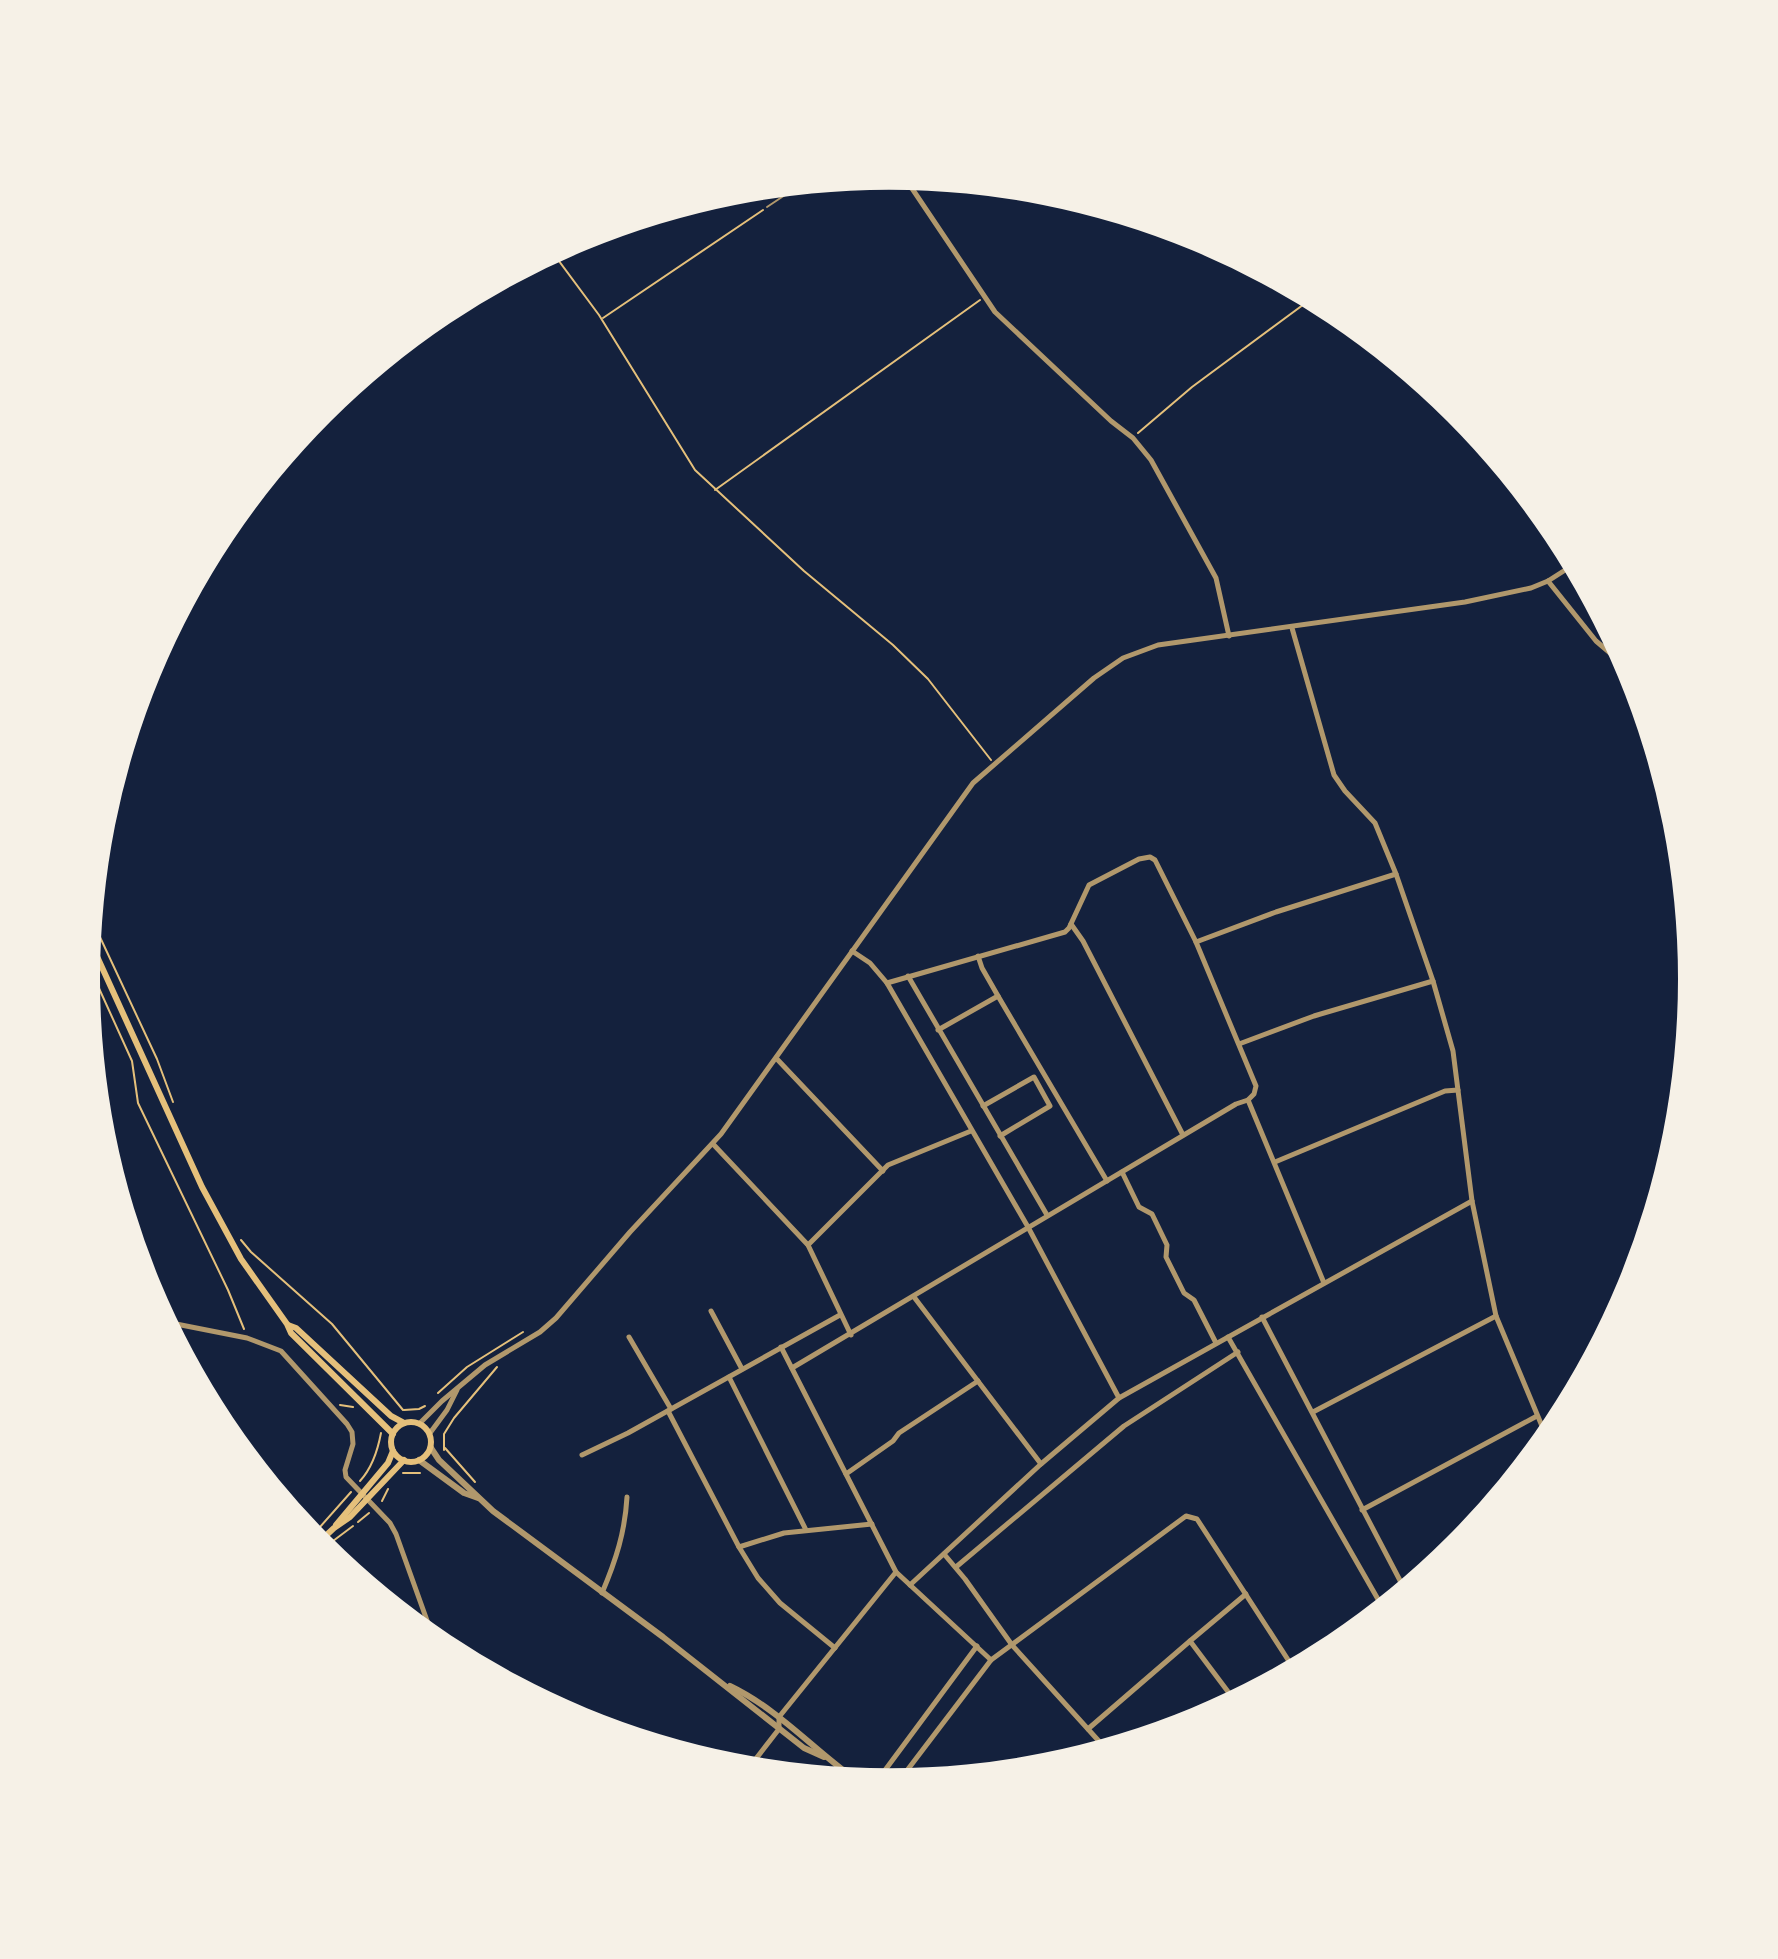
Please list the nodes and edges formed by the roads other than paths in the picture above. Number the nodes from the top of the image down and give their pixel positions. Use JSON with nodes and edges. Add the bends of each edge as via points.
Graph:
{"nodes":[{"id":1,"x":914,"y":191,"type":"edge"},
{"id":2,"x":781,"y":198,"type":"edge"},
{"id":3,"x":767,"y":207,"type":"road end"},
{"id":4,"x":1563,"y":571,"type":"edge"},
{"id":5,"x":1548,"y":581,"type":"junction"},
{"id":6,"x":1292,"y":628,"type":"junction"},
{"id":7,"x":1229,"y":636,"type":"junction"},
{"id":8,"x":1605,"y":648,"type":"edge"},
{"id":9,"x":1396,"y":874,"type":"junction"},
{"id":10,"x":1071,"y":924,"type":"junction"},
{"id":11,"x":1196,"y":942,"type":"junction"},
{"id":12,"x":852,"y":951,"type":"junction"},
{"id":13,"x":978,"y":956,"type":"junction"},
{"id":14,"x":101,"y":964,"type":"edge"},
{"id":15,"x":908,"y":976,"type":"junction"},
{"id":16,"x":1433,"y":981,"type":"junction"},
{"id":17,"x":887,"y":983,"type":"junction"},
{"id":18,"x":998,"y":996,"type":"junction"},
{"id":19,"x":938,"y":1030,"type":"junction"},
{"id":20,"x":1239,"y":1044,"type":"junction"},
{"id":21,"x":776,"y":1058,"type":"junction"},
{"id":22,"x":1458,"y":1090,"type":"junction"},
{"id":23,"x":1248,"y":1100,"type":"junction"},
{"id":24,"x":983,"y":1106,"type":"junction"},
{"id":25,"x":971,"y":1131,"type":"junction"},
{"id":26,"x":1000,"y":1136,"type":"junction"},
{"id":27,"x":1183,"y":1136,"type":"junction"},
{"id":28,"x":713,"y":1143,"type":"junction"},
{"id":29,"x":1275,"y":1162,"type":"junction"},
{"id":30,"x":883,"y":1171,"type":"junction"},
{"id":31,"x":1122,"y":1172,"type":"junction"},
{"id":32,"x":1107,"y":1181,"type":"junction"},
{"id":33,"x":1472,"y":1201,"type":"junction"},
{"id":34,"x":1047,"y":1215,"type":"junction"},
{"id":35,"x":1028,"y":1227,"type":"junction"},
{"id":36,"x":808,"y":1245,"type":"junction"},
{"id":37,"x":1324,"y":1283,"type":"junction"},
{"id":38,"x":914,"y":1297,"type":"junction"},
{"id":39,"x":711,"y":1311,"type":"dead end"},
{"id":40,"x":840,"y":1315,"type":"junction"},
{"id":41,"x":1496,"y":1316,"type":"junction"},
{"id":42,"x":1262,"y":1317,"type":"junction"},
{"id":43,"x":287,"y":1324,"type":"junction"},
{"id":44,"x":180,"y":1325,"type":"edge"},
{"id":45,"x":851,"y":1335,"type":"junction"},
{"id":46,"x":629,"y":1337,"type":"dead end"},
{"id":47,"x":1228,"y":1337,"type":"junction"},
{"id":48,"x":1216,"y":1343,"type":"junction"},
{"id":49,"x":781,"y":1347,"type":"junction"},
{"id":50,"x":1238,"y":1352,"type":"junction"},
{"id":51,"x":792,"y":1368,"type":"junction"},
{"id":52,"x":742,"y":1369,"type":"junction"},
{"id":53,"x":729,"y":1377,"type":"junction"},
{"id":54,"x":978,"y":1381,"type":"junction"},
{"id":55,"x":457,"y":1389,"type":"junction"},
{"id":56,"x":1119,"y":1398,"type":"junction"},
{"id":57,"x":669,"y":1410,"type":"junction"},
{"id":58,"x":1313,"y":1412,"type":"junction"},
{"id":59,"x":1537,"y":1416,"type":"junction"},
{"id":60,"x":404,"y":1423,"type":"junction"},
{"id":61,"x":420,"y":1423,"type":"junction"},
{"id":62,"x":1541,"y":1424,"type":"edge"},
{"id":63,"x":430,"y":1433,"type":"junction"},
{"id":64,"x":393,"y":1434,"type":"junction"},
{"id":65,"x":431,"y":1448,"type":"junction"},
{"id":66,"x":393,"y":1451,"type":"junction"},
{"id":67,"x":582,"y":1455,"type":"dead end"},
{"id":68,"x":404,"y":1460,"type":"junction"},
{"id":69,"x":419,"y":1460,"type":"junction"},
{"id":70,"x":1041,"y":1464,"type":"junction"},
{"id":71,"x":846,"y":1474,"type":"junction"},
{"id":72,"x":361,"y":1493,"type":"junction"},
{"id":73,"x":627,"y":1497,"type":"dead end"},
{"id":74,"x":478,"y":1498,"type":"junction"},
{"id":75,"x":367,"y":1500,"type":"junction"},
{"id":76,"x":1362,"y":1510,"type":"junction"},
{"id":77,"x":872,"y":1524,"type":"junction"},
{"id":78,"x":334,"y":1528,"type":"junction"},
{"id":79,"x":806,"y":1530,"type":"junction"},
{"id":80,"x":328,"y":1534,"type":"edge"},
{"id":81,"x":739,"y":1547,"type":"junction"},
{"id":82,"x":944,"y":1554,"type":"junction"},
{"id":83,"x":956,"y":1567,"type":"junction"},
{"id":84,"x":896,"y":1572,"type":"junction"},
{"id":85,"x":1400,"y":1580,"type":"edge"},
{"id":86,"x":910,"y":1585,"type":"junction"},
{"id":87,"x":602,"y":1593,"type":"junction"},
{"id":88,"x":1246,"y":1594,"type":"junction"},
{"id":89,"x":1377,"y":1598,"type":"edge"},
{"id":90,"x":426,"y":1617,"type":"edge"},
{"id":91,"x":1190,"y":1641,"type":"junction"},
{"id":92,"x":1012,"y":1645,"type":"junction"},
{"id":93,"x":977,"y":1646,"type":"junction"},
{"id":94,"x":835,"y":1648,"type":"junction"},
{"id":95,"x":991,"y":1660,"type":"junction"},
{"id":96,"x":1288,"y":1660,"type":"edge"},
{"id":97,"x":723,"y":1683,"type":"junction"},
{"id":98,"x":1228,"y":1692,"type":"edge"},
{"id":99,"x":779,"y":1717,"type":"junction"},
{"id":100,"x":779,"y":1729,"type":"junction"},
{"id":101,"x":1088,"y":1729,"type":"junction"},
{"id":102,"x":1098,"y":1740,"type":"edge"},
{"id":103,"x":757,"y":1757,"type":"edge"},
{"id":104,"x":824,"y":1757,"type":"junction"},
{"id":105,"x":838,"y":1767,"type":"edge"},
{"id":106,"x":887,"y":1768,"type":"edge"},
{"id":107,"x":909,"y":1768,"type":"edge"}],
"edges":[{"from":1,"to":7,"type":"street","via":[[995,312],[1151,460],[1209,562]]},
{"from":2,"to":3,"type":"lane"},
{"from":4,"to":5,"type":"street"},
{"from":5,"to":6,"type":"street","via":[[1465,602]]},
{"from":5,"to":8,"type":"street"},
{"from":6,"to":7,"type":"street"},
{"from":6,"to":9,"type":"street","via":[[1334,775],[1375,823]]},
{"from":7,"to":12,"type":"street","via":[[1158,645],[1123,658],[1094,678],[973,783]]},
{"from":9,"to":11,"type":"street"},
{"from":9,"to":16,"type":"street"},
{"from":10,"to":11,"type":"street","via":[[1089,885],[1150,857]]},
{"from":10,"to":13,"type":"street","via":[[1065,932]]},
{"from":10,"to":27,"type":"street"},
{"from":11,"to":20,"type":"street"},
{"from":12,"to":17,"type":"street"},
{"from":12,"to":21,"type":"street"},
{"from":13,"to":15,"type":"street"},
{"from":13,"to":18,"type":"street"},
{"from":14,"to":43,"type":"main road","via":[[202,1187],[241,1259]]},
{"from":15,"to":17,"type":"street"},
{"from":15,"to":19,"type":"street"},
{"from":16,"to":20,"type":"street"},
{"from":16,"to":22,"type":"street"},
{"from":17,"to":25,"type":"street"},
{"from":18,"to":19,"type":"street"},
{"from":18,"to":32,"type":"street"},
{"from":19,"to":24,"type":"street"},
{"from":20,"to":23,"type":"street","via":[[1256,1086]]},
{"from":21,"to":28,"type":"street"},
{"from":21,"to":30,"type":"street"},
{"from":22,"to":29,"type":"street"},
{"from":22,"to":33,"type":"street"},
{"from":23,"to":27,"type":"street"},
{"from":23,"to":29,"type":"street"},
{"from":24,"to":26,"type":"street"},
{"from":24,"to":26,"type":"street","via":[[1034,1077],[1050,1106]]},
{"from":25,"to":30,"type":"street"},
{"from":25,"to":35,"type":"street"},
{"from":26,"to":34,"type":"street"},
{"from":27,"to":31,"type":"street"},
{"from":28,"to":36,"type":"street"},
{"from":28,"to":55,"type":"street","via":[[556,1318]]},
{"from":29,"to":37,"type":"street"},
{"from":30,"to":36,"type":"street"},
{"from":31,"to":32,"type":"street"},
{"from":31,"to":48,"type":"street","via":[[1139,1207],[1152,1214],[1167,1245],[1166,1257]]},
{"from":32,"to":34,"type":"street"},
{"from":33,"to":37,"type":"street"},
{"from":33,"to":41,"type":"street"},
{"from":34,"to":35,"type":"street"},
{"from":35,"to":38,"type":"street"},
{"from":35,"to":56,"type":"street"},
{"from":36,"to":40,"type":"street"},
{"from":37,"to":42,"type":"street"},
{"from":38,"to":45,"type":"street"},
{"from":38,"to":54,"type":"street"},
{"from":39,"to":52,"type":"street"},
{"from":40,"to":45,"type":"street"},
{"from":40,"to":49,"type":"street"},
{"from":41,"to":58,"type":"street"},
{"from":41,"to":59,"type":"street"},
{"from":42,"to":47,"type":"street"},
{"from":42,"to":58,"type":"street"},
{"from":43,"to":60,"type":"main road"},
{"from":43,"to":64,"type":"main road"},
{"from":44,"to":72,"type":"street","via":[[276,1347],[352,1432],[346,1477]]},
{"from":45,"to":51,"type":"street"},
{"from":46,"to":57,"type":"street"},
{"from":47,"to":48,"type":"street"},
{"from":47,"to":50,"type":"street"},
{"from":48,"to":56,"type":"street"},
{"from":49,"to":51,"type":"street"},
{"from":49,"to":52,"type":"street"},
{"from":50,"to":83,"type":"street","via":[[1138,1415]]},
{"from":50,"to":89,"type":"street"},
{"from":51,"to":71,"type":"street"},
{"from":52,"to":53,"type":"street"},
{"from":53,"to":57,"type":"street"},
{"from":53,"to":79,"type":"street"},
{"from":54,"to":70,"type":"street"},
{"from":54,"to":71,"type":"street"},
{"from":55,"to":61,"type":"street"},
{"from":55,"to":63,"type":"street"},
{"from":56,"to":70,"type":"street"},
{"from":57,"to":67,"type":"street"},
{"from":57,"to":81,"type":"street"},
{"from":58,"to":76,"type":"street"},
{"from":59,"to":62,"type":"street"},
{"from":59,"to":76,"type":"street"},
{"from":60,"to":61,"type":"main road"},
{"from":60,"to":64,"type":"main road"},
{"from":61,"to":63,"type":"main road"},
{"from":63,"to":65,"type":"main road"},
{"from":64,"to":66,"type":"main road"},
{"from":65,"to":69,"type":"main road"},
{"from":65,"to":74,"type":"street"},
{"from":66,"to":68,"type":"main road"},
{"from":66,"to":72,"type":"main road"},
{"from":68,"to":69,"type":"main road"},
{"from":68,"to":75,"type":"main road"},
{"from":69,"to":74,"type":"street"},
{"from":70,"to":82,"type":"street"},
{"from":71,"to":77,"type":"street"},
{"from":72,"to":75,"type":"street"},
{"from":72,"to":78,"type":"main road"},
{"from":73,"to":87,"type":"street","via":[[619,1553]]},
{"from":74,"to":87,"type":"street"},
{"from":75,"to":78,"type":"main road"},
{"from":75,"to":90,"type":"street","via":[[396,1534]]},
{"from":76,"to":85,"type":"street"},
{"from":77,"to":79,"type":"street"},
{"from":77,"to":84,"type":"street"},
{"from":78,"to":80,"type":"main road"},
{"from":79,"to":81,"type":"street"},
{"from":81,"to":94,"type":"street","via":[[780,1603]]},
{"from":82,"to":83,"type":"street"},
{"from":82,"to":86,"type":"street"},
{"from":83,"to":92,"type":"street"},
{"from":84,"to":86,"type":"street"},
{"from":84,"to":94,"type":"street"},
{"from":86,"to":93,"type":"street"},
{"from":87,"to":97,"type":"street"},
{"from":88,"to":91,"type":"street"},
{"from":88,"to":92,"type":"street","via":[[1197,1519],[1183,1517]]},
{"from":88,"to":96,"type":"street"},
{"from":91,"to":98,"type":"street"},
{"from":91,"to":101,"type":"street"},
{"from":92,"to":95,"type":"street"},
{"from":92,"to":101,"type":"street"},
{"from":93,"to":95,"type":"street"},
{"from":93,"to":106,"type":"street"},
{"from":94,"to":99,"type":"street"},
{"from":95,"to":107,"type":"street"},
{"from":97,"to":99,"type":"street"},
{"from":97,"to":100,"type":"street"},
{"from":99,"to":100,"type":"street"},
{"from":99,"to":104,"type":"street"},
{"from":100,"to":103,"type":"street"},
{"from":100,"to":104,"type":"street"},
{"from":101,"to":102,"type":"street"},
{"from":104,"to":105,"type":"street"}]}
